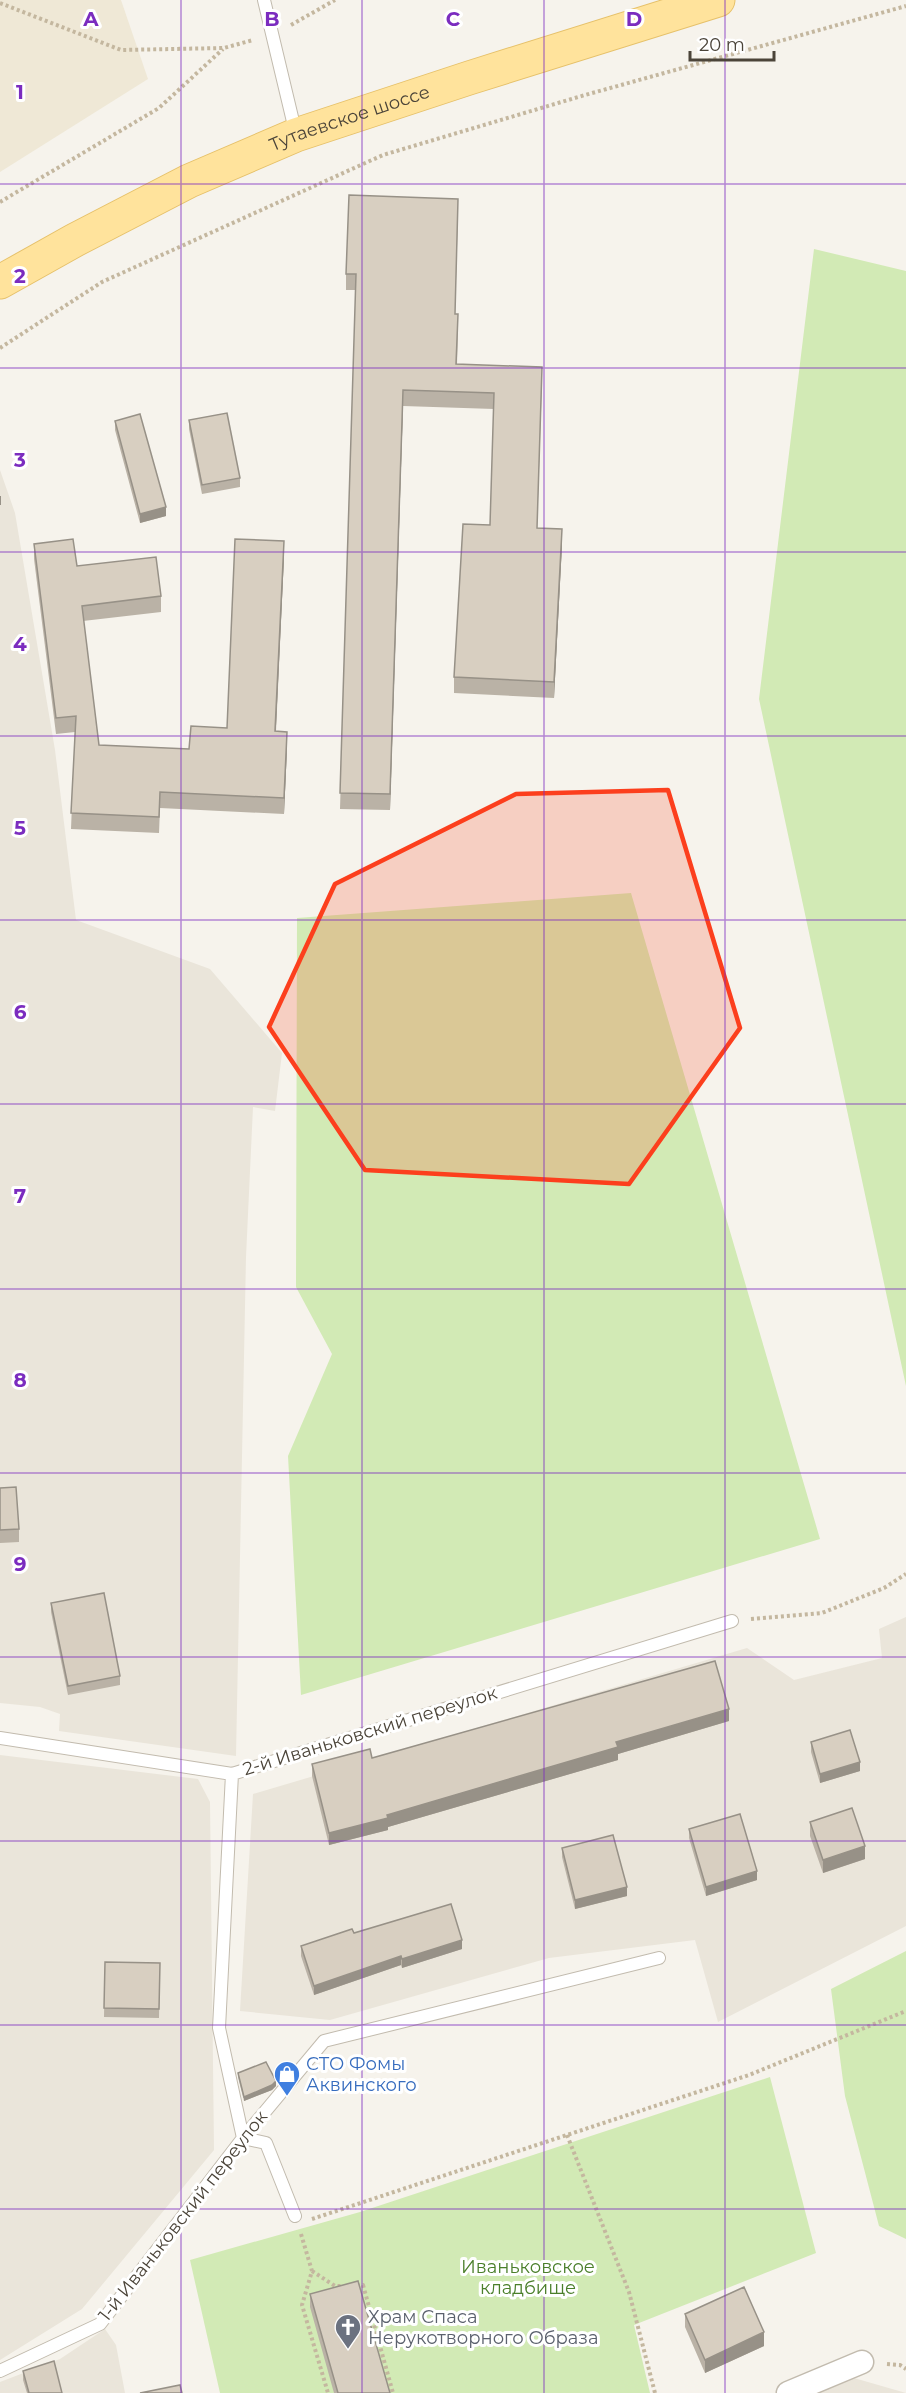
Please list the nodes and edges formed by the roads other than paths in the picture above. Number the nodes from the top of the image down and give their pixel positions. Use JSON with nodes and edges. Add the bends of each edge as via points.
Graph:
{"nodes":[{"id":1,"x":264,"y":0,"type":"edge"},
{"id":2,"x":718,"y":0,"type":"edge"},
{"id":3,"x":296,"y":135,"type":"junction"},
{"id":4,"x":0,"y":282,"type":"edge"},
{"id":5,"x":732,"y":1621,"type":"road end"},
{"id":6,"x":0,"y":1737,"type":"edge"},
{"id":7,"x":232,"y":1773,"type":"junction"},
{"id":8,"x":659,"y":1958,"type":"dead end"},
{"id":9,"x":243,"y":2138,"type":"junction"},
{"id":10,"x":296,"y":2220,"type":"road end"},
{"id":11,"x":862,"y":2362,"type":"dead end"},
{"id":12,"x":0,"y":2371,"type":"edge"},
{"id":13,"x":788,"y":2393,"type":"edge"}],
"edges":[{"from":1,"to":3,"type":"lane"},
{"from":2,"to":3,"type":"main road","name":"Тутаевское шоссе"},
{"from":3,"to":4,"type":"main road","name":"Тутаевское шоссе","via":[[189,181]]},
{"from":5,"to":7,"type":"lane","name":"2-й Иваньковский переулок"},
{"from":6,"to":7,"type":"lane","name":"2-й Иваньковский переулок"},
{"from":7,"to":9,"type":"lane","via":[[219,2028]]},
{"from":8,"to":9,"type":"lane","name":"1-й Иваньковский переулок","via":[[324,2041]]},
{"from":9,"to":10,"type":"lane","via":[[266,2143]]},
{"from":9,"to":12,"type":"lane","name":"1-й Иваньковский переулок","via":[[100,2324]]},
{"from":11,"to":13,"type":"street"}]}
